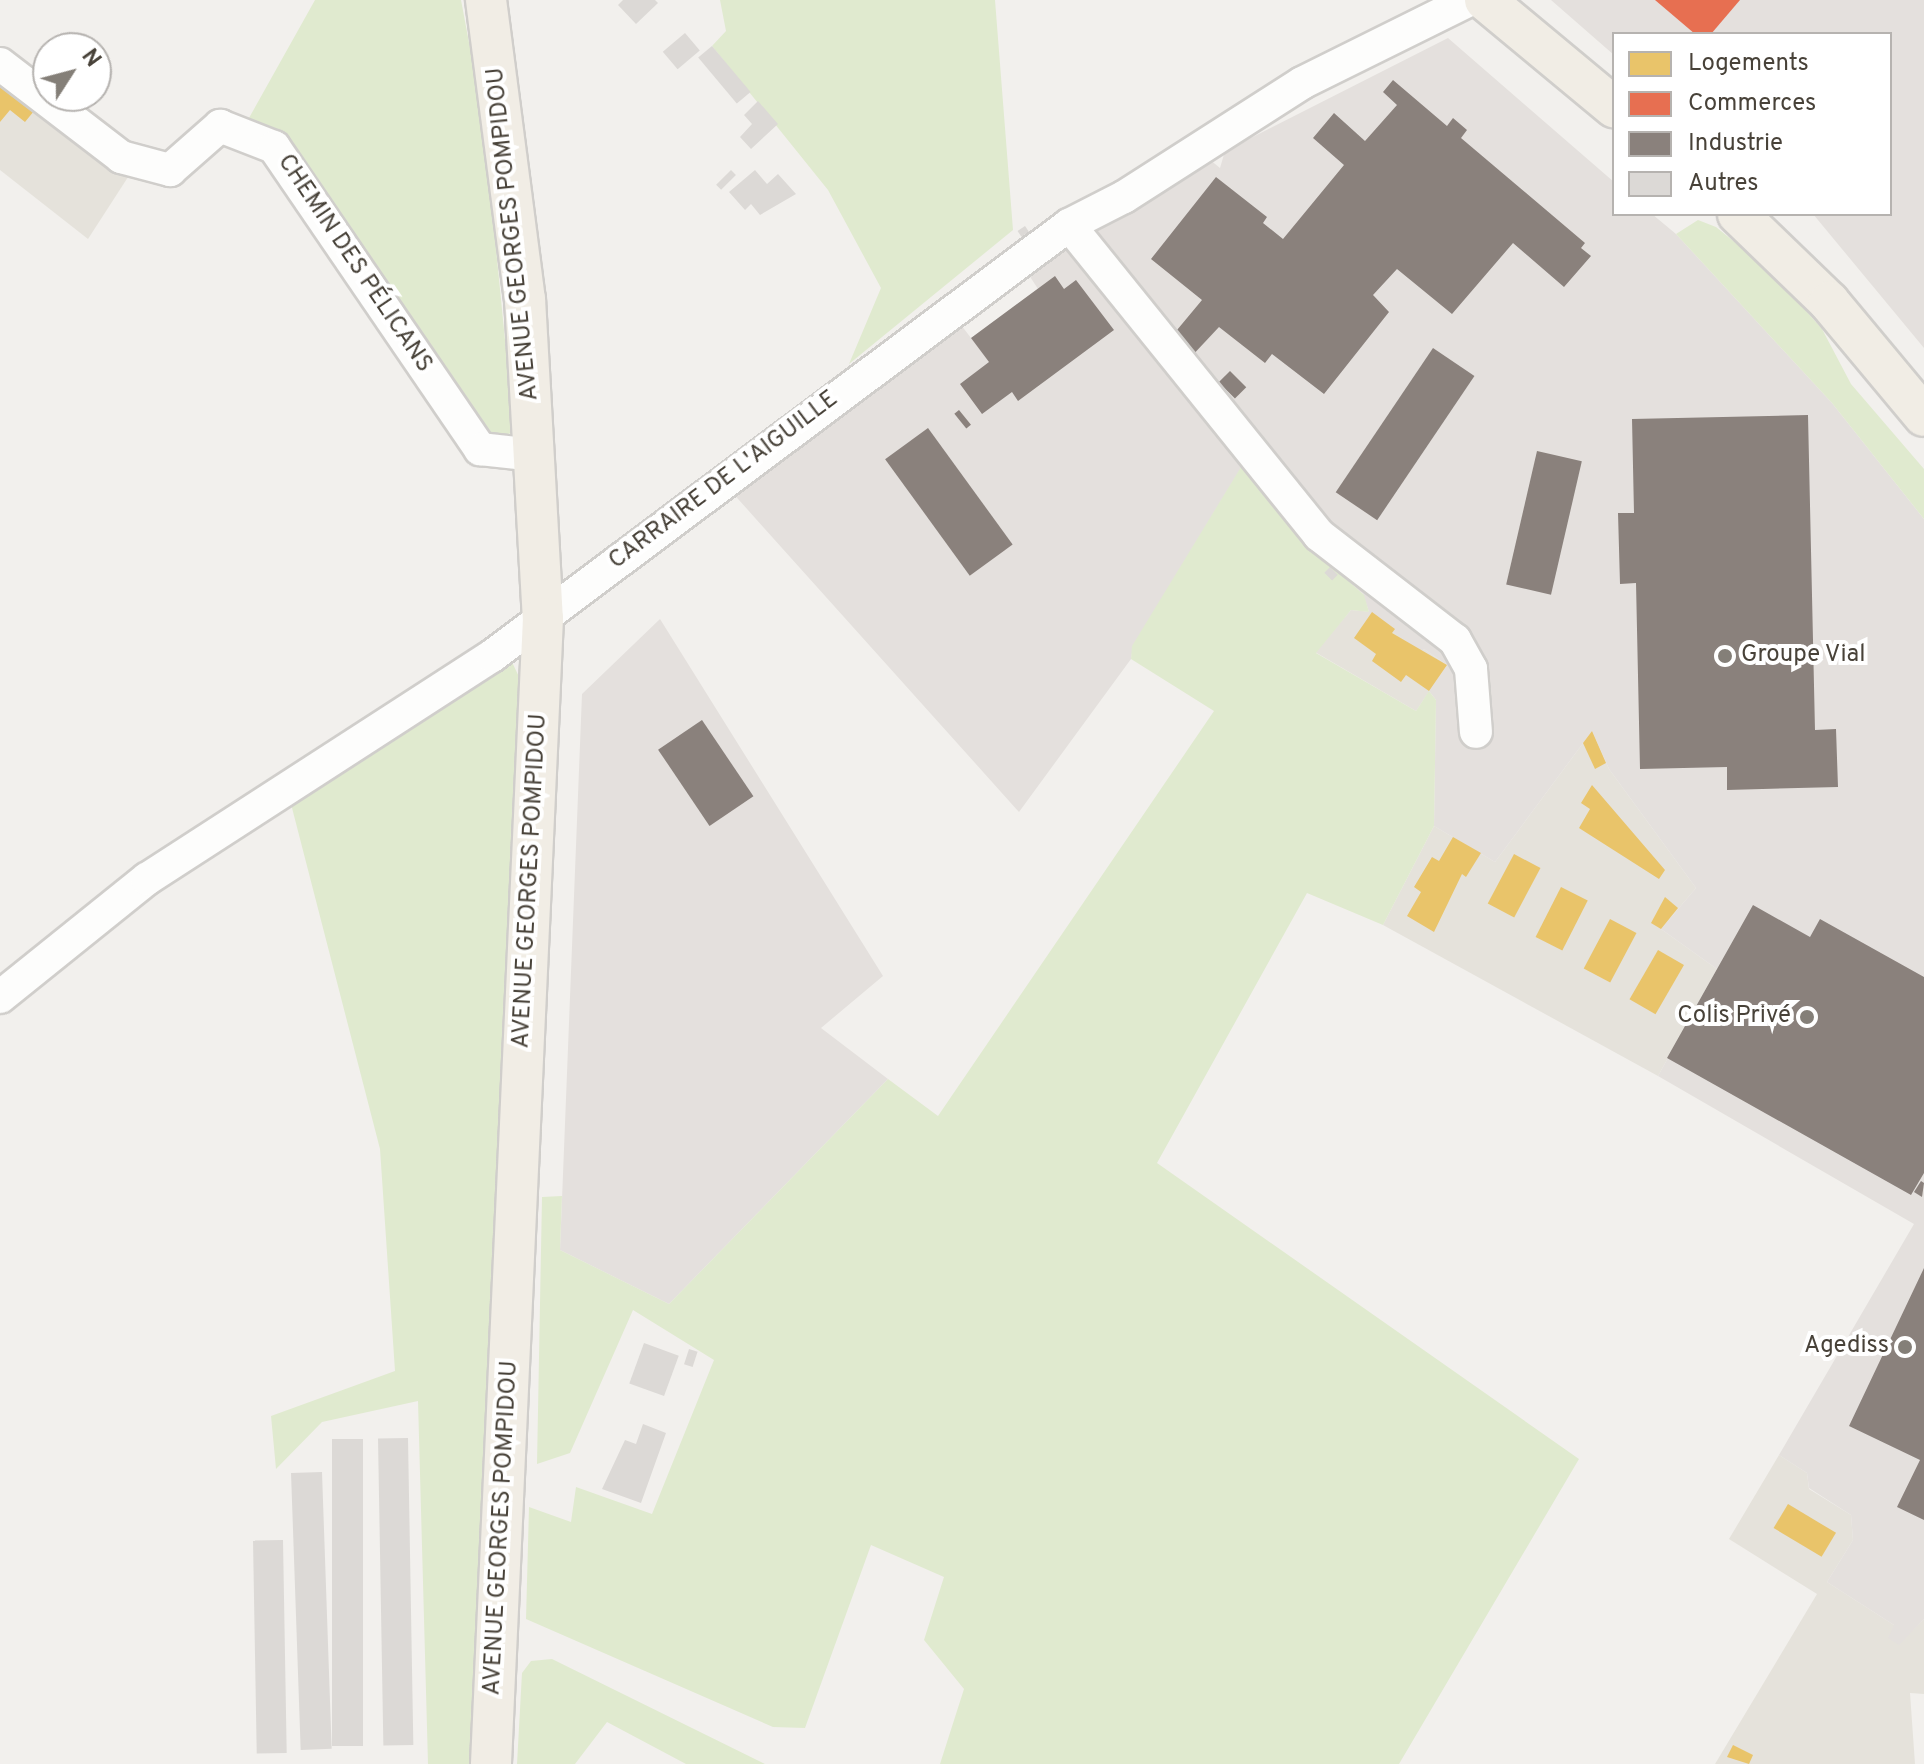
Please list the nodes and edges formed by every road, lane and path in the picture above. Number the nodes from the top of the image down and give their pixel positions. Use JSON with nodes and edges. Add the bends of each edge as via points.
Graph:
{"nodes":[{"id":1,"x":486,"y":0,"type":"edge"},
{"id":2,"x":1469,"y":0,"type":"edge"},
{"id":3,"x":1485,"y":0,"type":"edge"},
{"id":4,"x":0,"y":64,"type":"edge"},
{"id":5,"x":1612,"y":105,"type":"edge"},
{"id":6,"x":1740,"y":216,"type":"edge"},
{"id":7,"x":1069,"y":225,"type":"junction"},
{"id":8,"x":1924,"y":416,"type":"edge"},
{"id":9,"x":534,"y":455,"type":"junction"},
{"id":10,"x":543,"y":618,"type":"junction"},
{"id":11,"x":1476,"y":732,"type":"dead end"},
{"id":12,"x":0,"y":997,"type":"edge"},
{"id":13,"x":491,"y":1764,"type":"edge"}],
"edges":[{"from":1,"to":9,"type":"main road","name":"AVENUE GEORGES POMPIDOU","via":[[525,299]]},
{"from":2,"to":7,"type":"street","name":"CARRAIRE DE L'AIGUILLE","via":[[1302,83],[1124,197]]},
{"from":3,"to":5,"type":"main road"},
{"from":4,"to":9,"type":"street","name":"CHEMIN DES PÉLICANS","via":[[121,157],[170,170],[220,126],[274,147],[480,449]]},
{"from":6,"to":8,"type":"main road","via":[[1829,302]]},
{"from":7,"to":10,"type":"street","name":"CARRAIRE DE L'AIGUILLE"},
{"from":7,"to":11,"type":"street","via":[[1319,535],[1460,646],[1471,669]]},
{"from":9,"to":10,"type":"main road","name":"AVENUE GEORGES POMPIDOU"},
{"from":10,"to":12,"type":"street","name":"CARRAIRE DE L'AIGUILLE","via":[[147,879]]},
{"from":10,"to":13,"type":"main road","name":"AVENUE GEORGES POMPIDOU"}]}
